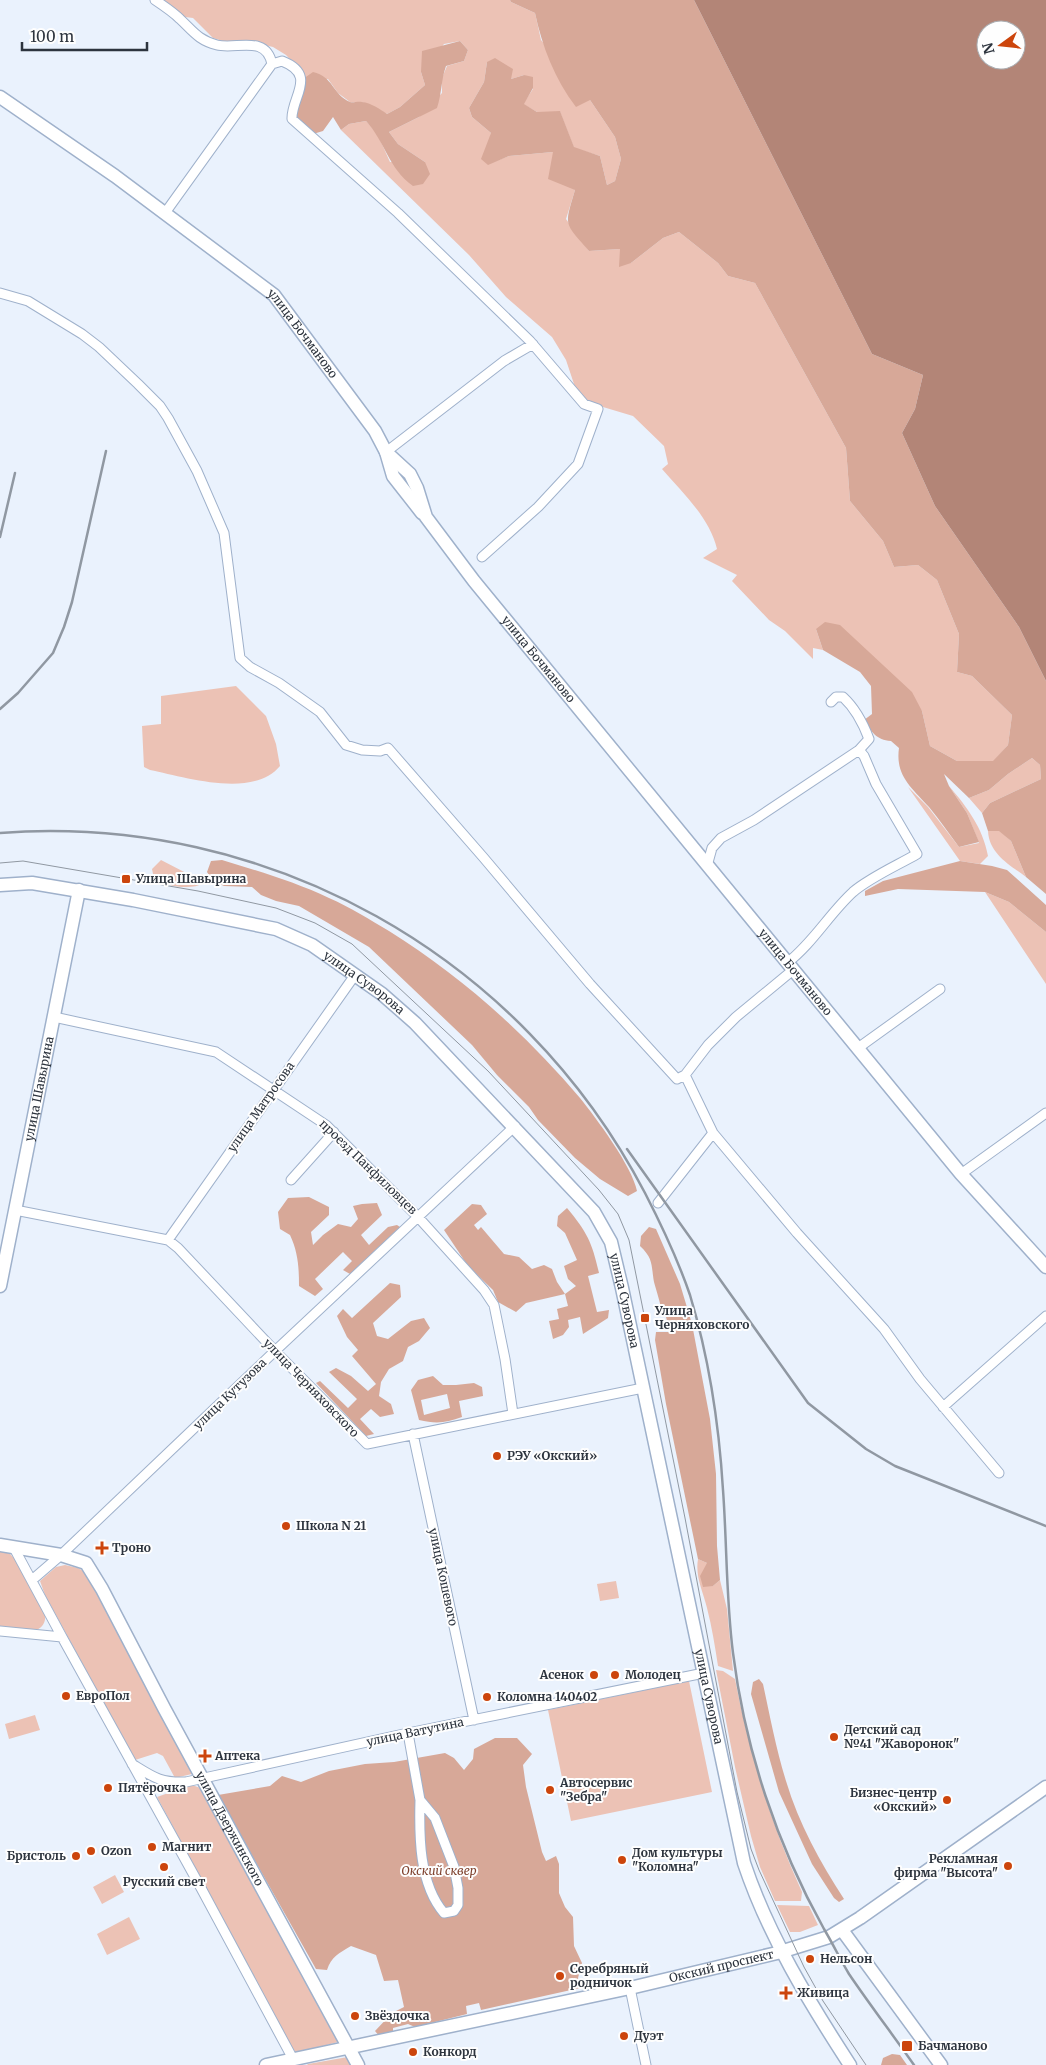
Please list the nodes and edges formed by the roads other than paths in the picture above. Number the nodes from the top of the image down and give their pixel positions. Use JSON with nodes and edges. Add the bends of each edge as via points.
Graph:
{"nodes":[{"id":1,"x":155,"y":0,"type":"edge"},
{"id":2,"x":272,"y":64,"type":"junction"},
{"id":3,"x":0,"y":97,"type":"edge"},
{"id":4,"x":165,"y":213,"type":"junction"},
{"id":5,"x":0,"y":294,"type":"edge"},
{"id":6,"x":533,"y":344,"type":"junction"},
{"id":7,"x":386,"y":452,"type":"junction"},
{"id":8,"x":482,"y":557,"type":"dead end"},
{"id":9,"x":831,"y":702,"type":"dead end"},
{"id":10,"x":859,"y":750,"type":"junction"},
{"id":11,"x":707,"y":866,"type":"junction"},
{"id":12,"x":0,"y":885,"type":"edge"},
{"id":13,"x":79,"y":890,"type":"junction"},
{"id":14,"x":790,"y":967,"type":"junction"},
{"id":15,"x":355,"y":974,"type":"junction"},
{"id":16,"x":940,"y":989,"type":"dead end"},
{"id":17,"x":54,"y":1017,"type":"junction"},
{"id":18,"x":858,"y":1048,"type":"junction"},
{"id":19,"x":685,"y":1075,"type":"junction"},
{"id":20,"x":273,"y":1090,"type":"junction"},
{"id":21,"x":1046,"y":1113,"type":"edge"},
{"id":22,"x":515,"y":1126,"type":"junction"},
{"id":23,"x":334,"y":1132,"type":"junction"},
{"id":24,"x":713,"y":1133,"type":"junction"},
{"id":25,"x":961,"y":1174,"type":"junction"},
{"id":26,"x":291,"y":1180,"type":"dead end"},
{"id":27,"x":658,"y":1203,"type":"dead end"},
{"id":28,"x":15,"y":1210,"type":"junction"},
{"id":29,"x":418,"y":1217,"type":"junction"},
{"id":30,"x":168,"y":1240,"type":"junction"},
{"id":31,"x":1046,"y":1267,"type":"edge"},
{"id":32,"x":0,"y":1286,"type":"edge"},
{"id":33,"x":1046,"y":1316,"type":"edge"},
{"id":34,"x":275,"y":1351,"type":"junction"},
{"id":35,"x":643,"y":1388,"type":"junction"},
{"id":36,"x":943,"y":1407,"type":"junction"},
{"id":37,"x":513,"y":1414,"type":"junction"},
{"id":38,"x":413,"y":1434,"type":"junction"},
{"id":39,"x":999,"y":1473,"type":"dead end"},
{"id":40,"x":0,"y":1545,"type":"edge"},
{"id":41,"x":14,"y":1548,"type":"junction"},
{"id":42,"x":61,"y":1555,"type":"junction"},
{"id":43,"x":32,"y":1580,"type":"junction"},
{"id":44,"x":0,"y":1631,"type":"edge"},
{"id":45,"x":62,"y":1637,"type":"junction"},
{"id":46,"x":704,"y":1672,"type":"junction"},
{"id":47,"x":474,"y":1720,"type":"junction"},
{"id":48,"x":408,"y":1733,"type":"junction"},
{"id":49,"x":132,"y":1764,"type":"junction"},
{"id":50,"x":202,"y":1778,"type":"junction"},
{"id":51,"x":1046,"y":1788,"type":"edge"},
{"id":52,"x":420,"y":1800,"type":"junction"},
{"id":53,"x":842,"y":1930,"type":"junction"},
{"id":54,"x":782,"y":1951,"type":"junction"},
{"id":55,"x":630,"y":1988,"type":"junction"},
{"id":56,"x":349,"y":2047,"type":"junction"},
{"id":57,"x":294,"y":2062,"type":"edge"},
{"id":58,"x":266,"y":2065,"type":"edge"},
{"id":59,"x":358,"y":2065,"type":"edge"},
{"id":60,"x":646,"y":2065,"type":"edge"},
{"id":61,"x":850,"y":2065,"type":"edge"},
{"id":62,"x":941,"y":2065,"type":"edge"}],
"edges":[{"from":1,"to":2,"type":"street","via":[[201,40],[219,46],[248,44],[262,48]]},
{"from":2,"to":4,"type":"street"},
{"from":2,"to":6,"type":"street","via":[[282,61],[291,64],[298,72],[300,94],[291,110],[292,120],[398,213]]},
{"from":3,"to":4,"type":"street","name":"улица Бочманово"},
{"from":4,"to":7,"type":"street","name":"улица Бочманово","via":[[274,295],[375,431]]},
{"from":5,"to":19,"type":"street","via":[[28,301],[82,334],[138,384],[168,418],[197,471],[224,533],[240,658],[245,664],[320,712],[346,745],[362,750],[388,748],[590,984],[677,1079]]},
{"from":6,"to":7,"type":"street","via":[[504,361]]},
{"from":6,"to":8,"type":"street","via":[[584,404],[598,409],[578,464],[538,507]]},
{"from":7,"to":11,"type":"street","name":"улица Бочманово","via":[[393,476],[407,496]]},
{"from":9,"to":10,"type":"street","via":[[836,697],[843,697],[864,724],[869,739]]},
{"from":10,"to":11,"type":"street","via":[[754,820],[721,838],[712,848]]},
{"from":10,"to":14,"type":"street","via":[[916,854],[855,891]]},
{"from":11,"to":14,"type":"street","name":"улица Бочманово"},
{"from":12,"to":13,"type":"street","name":"улица Суворова","via":[[32,883]]},
{"from":13,"to":15,"type":"street","name":"улица Суворова","via":[[276,929],[312,945]]},
{"from":13,"to":17,"type":"street","name":"улица Шавырина"},
{"from":14,"to":18,"type":"street","name":"улица Бочманово"},
{"from":14,"to":19,"type":"street","via":[[708,1045]]},
{"from":15,"to":20,"type":"street","name":"улица Матросова"},
{"from":15,"to":22,"type":"street","name":"улица Суворова","via":[[415,1023]]},
{"from":16,"to":18,"type":"street"},
{"from":17,"to":20,"type":"street","name":"проезд Панфиловцев","via":[[216,1052]]},
{"from":17,"to":28,"type":"street","name":"улица Шавырина"},
{"from":18,"to":25,"type":"street","name":"улица Бочманово"},
{"from":19,"to":24,"type":"street"},
{"from":20,"to":23,"type":"street","name":"проезд Панфиловцев","via":[[316,1116]]},
{"from":20,"to":30,"type":"street","name":"улица Матросова"},
{"from":21,"to":25,"type":"street"},
{"from":22,"to":29,"type":"street","name":"улица Кутузова"},
{"from":22,"to":35,"type":"street","name":"улица Суворова","via":[[594,1212],[611,1242]]},
{"from":23,"to":26,"type":"street"},
{"from":23,"to":29,"type":"street","name":"проезд Панфиловцев"},
{"from":24,"to":27,"type":"street"},
{"from":24,"to":36,"type":"street","via":[[884,1329]]},
{"from":25,"to":31,"type":"street","name":"улица Бочманово"},
{"from":28,"to":30,"type":"street"},
{"from":28,"to":32,"type":"street","name":"улица Шавырина"},
{"from":29,"to":34,"type":"street","name":"улица Кутузова"},
{"from":29,"to":37,"type":"street","name":"проезд Панфиловцев","via":[[494,1305]]},
{"from":30,"to":34,"type":"street","name":"улица Черняховского"},
{"from":33,"to":36,"type":"street"},
{"from":34,"to":38,"type":"street","name":"улица Черняховского","via":[[367,1444]]},
{"from":34,"to":42,"type":"street","name":"улица Кутузова"},
{"from":35,"to":37,"type":"street","name":"улица Черняховского"},
{"from":35,"to":46,"type":"street","name":"улица Суворова"},
{"from":36,"to":39,"type":"street"},
{"from":37,"to":38,"type":"street","name":"улица Черняховского"},
{"from":38,"to":47,"type":"street","name":"улица Кошевого"},
{"from":40,"to":41,"type":"street","name":"улица Дзержинского"},
{"from":41,"to":42,"type":"street","name":"улица Дзержинского"},
{"from":41,"to":43,"type":"street"},
{"from":42,"to":43,"type":"street","name":"улица Кутузова"},
{"from":42,"to":50,"type":"street","name":"улица Дзержинского","via":[[86,1564],[102,1589]]},
{"from":43,"to":45,"type":"street"},
{"from":44,"to":45,"type":"street"},
{"from":45,"to":49,"type":"street"},
{"from":46,"to":47,"type":"street","name":"улица Ватутина"},
{"from":46,"to":54,"type":"street","name":"улица Суворова","via":[[744,1863]]},
{"from":47,"to":48,"type":"street","name":"улица Ватутина"},
{"from":48,"to":50,"type":"street","name":"улица Ватутина"},
{"from":48,"to":52,"type":"street"},
{"from":49,"to":50,"type":"street","name":"улица Ватутина","via":[[160,1781],[186,1782]]},
{"from":49,"to":57,"type":"street"},
{"from":50,"to":56,"type":"street","name":"улица Дзержинского"},
{"from":51,"to":53,"type":"street","name":"Окский проспект"},
{"from":52,"to":52,"type":"street","via":[[435,1818],[454,1867],[458,1897],[454,1911],[444,1913],[437,1905],[430,1886],[420,1845]]},
{"from":53,"to":54,"type":"street","name":"Окский проспект"},
{"from":53,"to":62,"type":"street"},
{"from":54,"to":55,"type":"street","name":"Окский проспект"},
{"from":54,"to":61,"type":"street","name":"улица Суворова"},
{"from":55,"to":56,"type":"street","name":"Окский проспект"},
{"from":55,"to":60,"type":"street"},
{"from":56,"to":57,"type":"street","name":"Окский проспект"},
{"from":56,"to":59,"type":"street","name":"улица Дзержинского"},
{"from":57,"to":58,"type":"street","name":"Окский проспект"}]}
